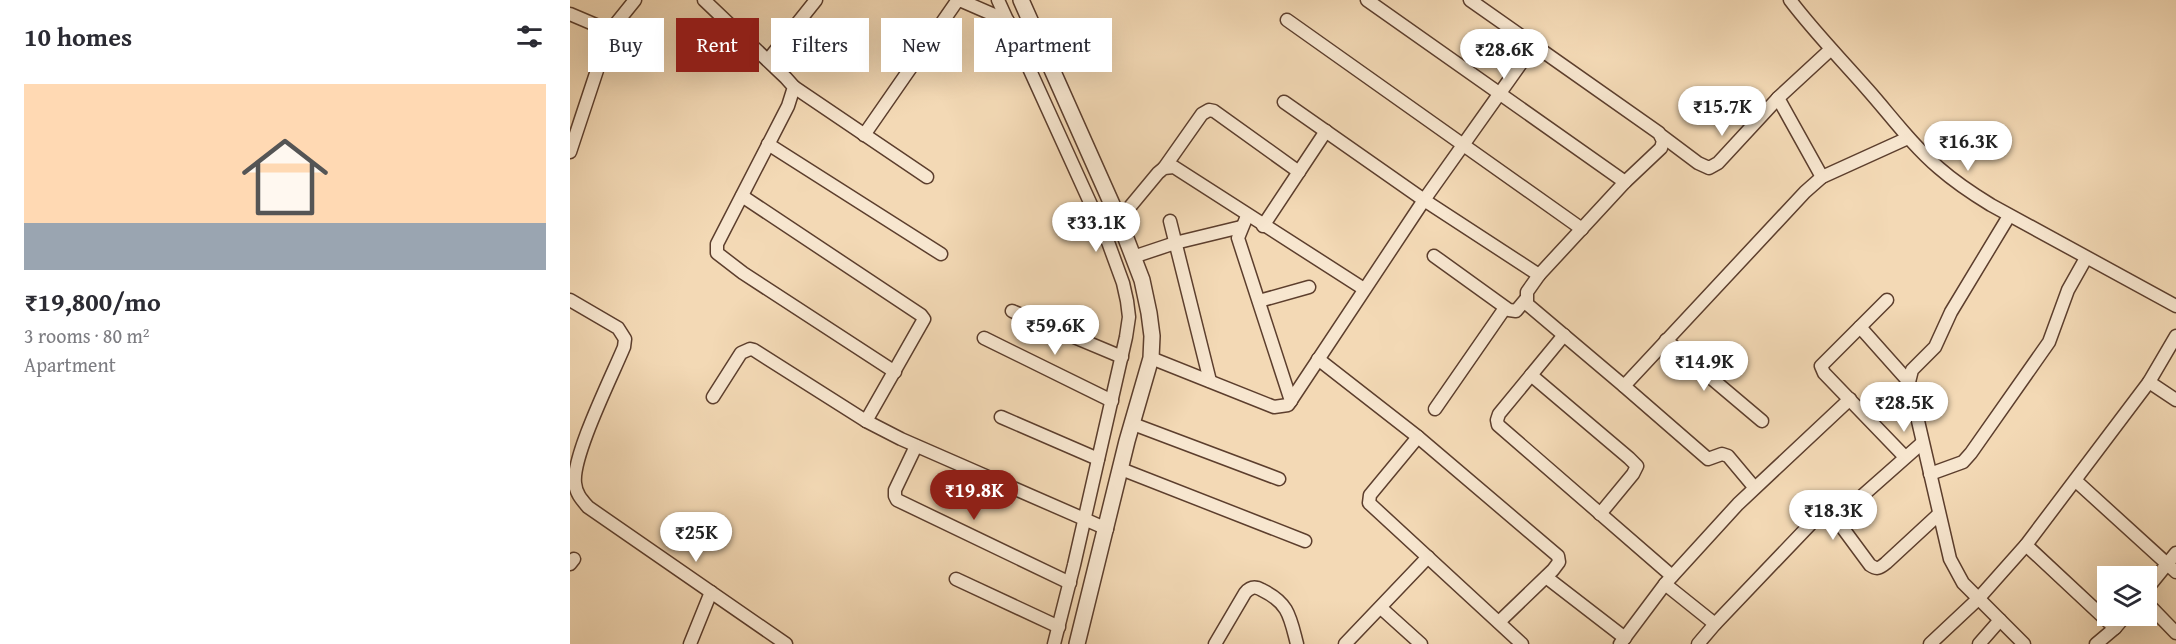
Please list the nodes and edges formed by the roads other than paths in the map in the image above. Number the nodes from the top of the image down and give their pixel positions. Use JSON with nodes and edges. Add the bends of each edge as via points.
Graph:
{"nodes":[{"id":1,"x":635,"y":0,"type":"edge"},
{"id":2,"x":704,"y":0,"type":"edge"},
{"id":3,"x":816,"y":0,"type":"edge"},
{"id":4,"x":998,"y":0,"type":"edge"},
{"id":5,"x":1021,"y":0,"type":"edge"},
{"id":6,"x":1367,"y":0,"type":"edge"},
{"id":7,"x":1470,"y":0,"type":"edge"},
{"id":8,"x":1790,"y":0,"type":"edge"},
{"id":9,"x":570,"y":14,"type":"edge"},
{"id":10,"x":620,"y":18,"type":"edge"},
{"id":11,"x":1001,"y":18,"type":"edge"},
{"id":12,"x":1007,"y":18,"type":"edge"},
{"id":13,"x":1026,"y":18,"type":"edge"},
{"id":14,"x":1287,"y":20,"type":"dead end"},
{"id":15,"x":588,"y":22,"type":"edge"},
{"id":16,"x":1533,"y":45,"type":"junction"},
{"id":17,"x":1830,"y":50,"type":"junction"},
{"id":18,"x":768,"y":60,"type":"junction"},
{"id":19,"x":596,"y":72,"type":"edge"},
{"id":20,"x":1043,"y":72,"type":"joint"},
{"id":21,"x":794,"y":87,"type":"junction"},
{"id":22,"x":1498,"y":94,"type":"junction"},
{"id":23,"x":1778,"y":98,"type":"junction"},
{"id":24,"x":1284,"y":102,"type":"dead end"},
{"id":25,"x":1326,"y":131,"type":"junction"},
{"id":26,"x":864,"y":135,"type":"junction"},
{"id":27,"x":1662,"y":136,"type":"junction"},
{"id":28,"x":1908,"y":138,"type":"junction"},
{"id":29,"x":768,"y":144,"type":"junction"},
{"id":30,"x":1463,"y":145,"type":"junction"},
{"id":31,"x":570,"y":152,"type":"edge"},
{"id":32,"x":1164,"y":168,"type":"junction"},
{"id":33,"x":1299,"y":172,"type":"junction"},
{"id":34,"x":927,"y":177,"type":"dead end"},
{"id":35,"x":1822,"y":177,"type":"junction"},
{"id":36,"x":1625,"y":182,"type":"junction"},
{"id":37,"x":742,"y":196,"type":"junction"},
{"id":38,"x":1424,"y":200,"type":"junction"},
{"id":39,"x":2009,"y":216,"type":"junction"},
{"id":40,"x":1119,"y":220,"type":"junction"},
{"id":41,"x":1170,"y":221,"type":"dead end"},
{"id":42,"x":1244,"y":221,"type":"junction"},
{"id":43,"x":1263,"y":226,"type":"junction"},
{"id":44,"x":1582,"y":229,"type":"junction"},
{"id":45,"x":1175,"y":243,"type":"junction"},
{"id":46,"x":941,"y":254,"type":"dead end"},
{"id":47,"x":1434,"y":256,"type":"dead end"},
{"id":48,"x":1133,"y":257,"type":"junction"},
{"id":49,"x":2086,"y":258,"type":"junction"},
{"id":50,"x":1539,"y":275,"type":"junction"},
{"id":51,"x":1309,"y":287,"type":"dead end"},
{"id":52,"x":1364,"y":289,"type":"junction"},
{"id":53,"x":1526,"y":299,"type":"junction"},
{"id":54,"x":570,"y":300,"type":"edge"},
{"id":55,"x":1887,"y":300,"type":"dead end"},
{"id":56,"x":1259,"y":301,"type":"junction"},
{"id":57,"x":2176,"y":306,"type":"edge"},
{"id":58,"x":1505,"y":308,"type":"junction"},
{"id":59,"x":1012,"y":311,"type":"dead end"},
{"id":60,"x":1860,"y":327,"type":"junction"},
{"id":61,"x":1564,"y":335,"type":"junction"},
{"id":62,"x":2176,"y":336,"type":"edge"},
{"id":63,"x":984,"y":338,"type":"dead end"},
{"id":64,"x":1666,"y":340,"type":"junction"},
{"id":65,"x":1122,"y":357,"type":"junction"},
{"id":66,"x":1151,"y":358,"type":"junction"},
{"id":67,"x":1318,"y":359,"type":"junction"},
{"id":68,"x":895,"y":372,"type":"junction"},
{"id":69,"x":1531,"y":375,"type":"junction"},
{"id":70,"x":1209,"y":381,"type":"junction"},
{"id":71,"x":1909,"y":382,"type":"junction"},
{"id":72,"x":2149,"y":382,"type":"junction"},
{"id":73,"x":1624,"y":386,"type":"junction"},
{"id":74,"x":713,"y":397,"type":"dead end"},
{"id":75,"x":1850,"y":399,"type":"junction"},
{"id":76,"x":2176,"y":400,"type":"edge"},
{"id":77,"x":1112,"y":401,"type":"junction"},
{"id":78,"x":1292,"y":401,"type":"junction"},
{"id":79,"x":1435,"y":409,"type":"dead end"},
{"id":80,"x":1001,"y":417,"type":"dead end"},
{"id":81,"x":866,"y":421,"type":"junction"},
{"id":82,"x":1762,"y":421,"type":"dead end"},
{"id":83,"x":1133,"y":424,"type":"junction"},
{"id":84,"x":1418,"y":437,"type":"junction"},
{"id":85,"x":1922,"y":443,"type":"junction"},
{"id":86,"x":916,"y":446,"type":"junction"},
{"id":87,"x":1905,"y":457,"type":"junction"},
{"id":88,"x":1098,"y":459,"type":"junction"},
{"id":89,"x":1121,"y":469,"type":"junction"},
{"id":90,"x":1930,"y":474,"type":"junction"},
{"id":91,"x":1279,"y":479,"type":"dead end"},
{"id":92,"x":2076,"y":481,"type":"junction"},
{"id":93,"x":573,"y":487,"type":"edge"},
{"id":94,"x":1754,"y":487,"type":"junction"},
{"id":95,"x":1600,"y":514,"type":"junction"},
{"id":96,"x":1939,"y":514,"type":"junction"},
{"id":97,"x":1836,"y":519,"type":"junction"},
{"id":98,"x":1087,"y":521,"type":"junction"},
{"id":99,"x":1104,"y":528,"type":"junction"},
{"id":100,"x":1305,"y":541,"type":"dead end"},
{"id":101,"x":2026,"y":545,"type":"junction"},
{"id":102,"x":2176,"y":553,"type":"edge"},
{"id":103,"x":1428,"y":557,"type":"junction"},
{"id":104,"x":2172,"y":568,"type":"edge"},
{"id":105,"x":1546,"y":577,"type":"junction"},
{"id":106,"x":956,"y":579,"type":"dead end"},
{"id":107,"x":1669,"y":580,"type":"junction"},
{"id":108,"x":2157,"y":581,"type":"edge"},
{"id":109,"x":1070,"y":583,"type":"junction"},
{"id":110,"x":711,"y":592,"type":"junction"},
{"id":111,"x":1977,"y":599,"type":"junction"},
{"id":112,"x":1381,"y":608,"type":"junction"},
{"id":113,"x":2157,"y":613,"type":"edge"},
{"id":114,"x":2000,"y":620,"type":"junction"},
{"id":115,"x":1499,"y":622,"type":"junction"},
{"id":116,"x":1715,"y":624,"type":"junction"},
{"id":117,"x":2117,"y":626,"type":"edge"},
{"id":118,"x":1059,"y":627,"type":"junction"},
{"id":119,"x":2176,"y":633,"type":"edge"},
{"id":120,"x":2108,"y":638,"type":"edge"},
{"id":121,"x":1622,"y":641,"type":"edge"},
{"id":122,"x":1296,"y":643,"type":"edge"},
{"id":123,"x":690,"y":644,"type":"edge"},
{"id":124,"x":786,"y":644,"type":"edge"},
{"id":125,"x":1054,"y":644,"type":"edge"},
{"id":126,"x":1077,"y":644,"type":"edge"},
{"id":127,"x":1215,"y":644,"type":"edge"},
{"id":128,"x":1345,"y":644,"type":"edge"},
{"id":129,"x":1421,"y":644,"type":"edge"},
{"id":130,"x":1522,"y":644,"type":"edge"},
{"id":131,"x":1698,"y":644,"type":"edge"},
{"id":132,"x":1930,"y":644,"type":"edge"},
{"id":133,"x":1979,"y":644,"type":"edge"},
{"id":134,"x":2024,"y":644,"type":"edge"}],
"edges":[{"from":1,"to":10,"type":"street"},
{"from":2,"to":18,"type":"street"},
{"from":3,"to":18,"type":"street"},
{"from":4,"to":12,"type":"street"},
{"from":5,"to":13,"type":"street"},
{"from":6,"to":22,"type":"street"},
{"from":7,"to":16,"type":"street"},
{"from":8,"to":17,"type":"street"},
{"from":9,"to":15,"type":"street"},
{"from":11,"to":26,"type":"street","via":[[957,1]]},
{"from":14,"to":30,"type":"street"},
{"from":16,"to":22,"type":"street"},
{"from":16,"to":27,"type":"street"},
{"from":17,"to":23,"type":"street"},
{"from":17,"to":28,"type":"street"},
{"from":18,"to":21,"type":"street"},
{"from":19,"to":31,"type":"street"},
{"from":20,"to":40,"type":"street"},
{"from":20,"to":65,"type":"street","via":[[1123,283],[1128,317]]},
{"from":21,"to":26,"type":"street"},
{"from":21,"to":29,"type":"street"},
{"from":22,"to":30,"type":"street"},
{"from":22,"to":36,"type":"street"},
{"from":23,"to":27,"type":"street","via":[[1710,168]]},
{"from":23,"to":35,"type":"street"},
{"from":24,"to":25,"type":"street"},
{"from":25,"to":33,"type":"street"},
{"from":25,"to":38,"type":"street"},
{"from":26,"to":34,"type":"street"},
{"from":27,"to":36,"type":"street","via":[[1660,148]]},
{"from":28,"to":35,"type":"street"},
{"from":28,"to":39,"type":"street","via":[[1962,187]]},
{"from":29,"to":37,"type":"street"},
{"from":29,"to":46,"type":"street"},
{"from":30,"to":38,"type":"street"},
{"from":30,"to":44,"type":"street"},
{"from":32,"to":33,"type":"street","via":[[1205,110],[1209,110]]},
{"from":32,"to":40,"type":"street"},
{"from":32,"to":42,"type":"street","via":[[1184,172]]},
{"from":33,"to":43,"type":"street"},
{"from":35,"to":64,"type":"street"},
{"from":36,"to":44,"type":"street"},
{"from":37,"to":68,"type":"street","via":[[717,244],[717,253]]},
{"from":37,"to":68,"type":"street","via":[[921,315],[923,323]]},
{"from":38,"to":50,"type":"street"},
{"from":38,"to":52,"type":"street"},
{"from":39,"to":49,"type":"street"},
{"from":39,"to":71,"type":"street","via":[[1951,312],[1935,347],[1912,370]]},
{"from":40,"to":48,"type":"street"},
{"from":41,"to":45,"type":"street"},
{"from":42,"to":43,"type":"street"},
{"from":42,"to":45,"type":"street"},
{"from":42,"to":56,"type":"street","via":[[1238,238]]},
{"from":43,"to":52,"type":"street"},
{"from":44,"to":50,"type":"street"},
{"from":45,"to":48,"type":"street"},
{"from":45,"to":70,"type":"street"},
{"from":47,"to":58,"type":"street"},
{"from":48,"to":66,"type":"street","via":[[1149,313]]},
{"from":49,"to":57,"type":"street"},
{"from":49,"to":90,"type":"street","via":[[2068,290],[2049,342],[1971,453],[1963,462]]},
{"from":50,"to":53,"type":"street"},
{"from":51,"to":56,"type":"street"},
{"from":52,"to":67,"type":"street"},
{"from":53,"to":58,"type":"street","via":[[1516,311]]},
{"from":53,"to":61,"type":"street","via":[[1532,309]]},
{"from":54,"to":93,"type":"street","via":[[618,328],[625,339],[582,447]]},
{"from":55,"to":60,"type":"street"},
{"from":56,"to":78,"type":"street"},
{"from":58,"to":79,"type":"street"},
{"from":59,"to":65,"type":"street"},
{"from":60,"to":71,"type":"street"},
{"from":60,"to":75,"type":"street","via":[[1821,366]]},
{"from":61,"to":69,"type":"street"},
{"from":61,"to":73,"type":"street"},
{"from":62,"to":72,"type":"street"},
{"from":63,"to":77,"type":"street"},
{"from":64,"to":73,"type":"street"},
{"from":64,"to":82,"type":"street"},
{"from":65,"to":77,"type":"street"},
{"from":66,"to":70,"type":"street"},
{"from":66,"to":83,"type":"street"},
{"from":67,"to":78,"type":"street"},
{"from":67,"to":84,"type":"street"},
{"from":68,"to":81,"type":"street"},
{"from":69,"to":95,"type":"street","via":[[1499,414],[1498,425]]},
{"from":69,"to":95,"type":"street","via":[[1637,466]]},
{"from":70,"to":78,"type":"street","via":[[1274,407]]},
{"from":71,"to":85,"type":"street"},
{"from":72,"to":76,"type":"street"},
{"from":72,"to":92,"type":"street"},
{"from":73,"to":94,"type":"street","via":[[1708,459],[1728,456]]},
{"from":74,"to":81,"type":"street","via":[[741,353],[750,349]]},
{"from":75,"to":87,"type":"street"},
{"from":75,"to":94,"type":"street"},
{"from":77,"to":88,"type":"street"},
{"from":80,"to":88,"type":"street"},
{"from":81,"to":86,"type":"street"},
{"from":83,"to":89,"type":"street"},
{"from":83,"to":91,"type":"street"},
{"from":84,"to":103,"type":"street","via":[[1368,500]]},
{"from":84,"to":105,"type":"street","via":[[1554,551],[1559,562]]},
{"from":85,"to":87,"type":"street"},
{"from":85,"to":90,"type":"street"},
{"from":86,"to":98,"type":"street"},
{"from":86,"to":109,"type":"street","via":[[896,490],[897,500]]},
{"from":87,"to":97,"type":"street"},
{"from":88,"to":98,"type":"street"},
{"from":89,"to":99,"type":"street"},
{"from":89,"to":100,"type":"street"},
{"from":90,"to":96,"type":"street"},
{"from":92,"to":101,"type":"street"},
{"from":92,"to":104,"type":"street"},
{"from":93,"to":110,"type":"street","via":[[588,507]]},
{"from":94,"to":107,"type":"street"},
{"from":95,"to":107,"type":"street"},
{"from":96,"to":97,"type":"street","via":[[1875,569]]},
{"from":96,"to":111,"type":"street","via":[[1956,572]]},
{"from":97,"to":116,"type":"street","via":[[1821,513],[1814,519]]},
{"from":98,"to":99,"type":"street"},
{"from":98,"to":109,"type":"street"},
{"from":99,"to":126,"type":"street"},
{"from":101,"to":111,"type":"street"},
{"from":101,"to":120,"type":"street"},
{"from":102,"to":104,"type":"street"},
{"from":103,"to":112,"type":"street"},
{"from":103,"to":115,"type":"street"},
{"from":104,"to":108,"type":"street"},
{"from":105,"to":115,"type":"street"},
{"from":105,"to":121,"type":"street"},
{"from":106,"to":118,"type":"street"},
{"from":107,"to":116,"type":"street"},
{"from":107,"to":121,"type":"street"},
{"from":109,"to":118,"type":"street"},
{"from":110,"to":123,"type":"street"},
{"from":110,"to":124,"type":"street"},
{"from":111,"to":114,"type":"street"},
{"from":111,"to":132,"type":"street"},
{"from":112,"to":128,"type":"street"},
{"from":112,"to":129,"type":"street"},
{"from":113,"to":119,"type":"street"},
{"from":114,"to":133,"type":"street"},
{"from":114,"to":134,"type":"street"},
{"from":115,"to":130,"type":"street"},
{"from":116,"to":131,"type":"street"},
{"from":117,"to":120,"type":"street"},
{"from":118,"to":125,"type":"street"},
{"from":122,"to":127,"type":"street","via":[[1283,602],[1253,588],[1245,593]]}]}
